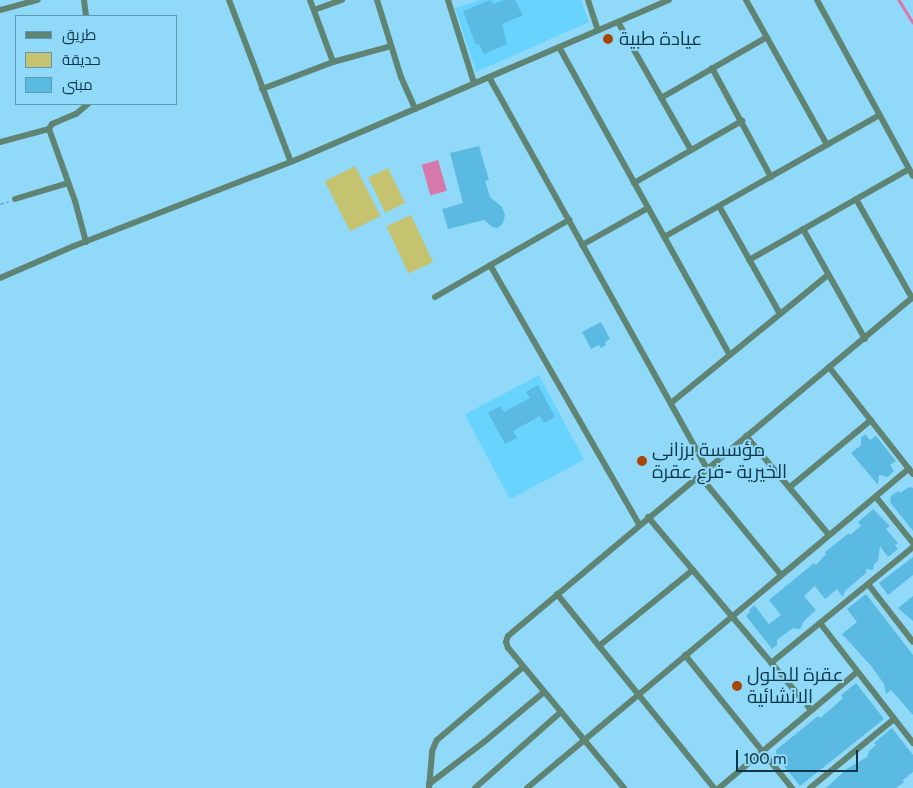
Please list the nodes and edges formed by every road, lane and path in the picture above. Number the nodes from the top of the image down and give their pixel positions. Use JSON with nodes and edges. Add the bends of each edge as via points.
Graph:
{"nodes":[{"id":1,"x":38,"y":0,"type":"edge"},
{"id":2,"x":84,"y":0,"type":"edge"},
{"id":3,"x":229,"y":0,"type":"edge"},
{"id":4,"x":310,"y":0,"type":"edge"},
{"id":5,"x":342,"y":0,"type":"edge"},
{"id":6,"x":377,"y":0,"type":"edge"},
{"id":7,"x":448,"y":0,"type":"edge"},
{"id":8,"x":588,"y":0,"type":"edge"},
{"id":9,"x":669,"y":0,"type":"edge"},
{"id":10,"x":746,"y":0,"type":"edge"},
{"id":11,"x":817,"y":0,"type":"edge"},
{"id":12,"x":655,"y":3,"type":"edge"},
{"id":13,"x":0,"y":10,"type":"edge"},
{"id":14,"x":314,"y":10,"type":"junction"},
{"id":15,"x":86,"y":15,"type":"edge"},
{"id":16,"x":618,"y":22,"type":"junction"},
{"id":17,"x":598,"y":30,"type":"junction"},
{"id":18,"x":767,"y":37,"type":"junction"},
{"id":19,"x":391,"y":46,"type":"junction"},
{"id":20,"x":559,"y":47,"type":"junction"},
{"id":21,"x":333,"y":62,"type":"junction"},
{"id":22,"x":712,"y":68,"type":"junction"},
{"id":23,"x":489,"y":77,"type":"junction"},
{"id":24,"x":474,"y":83,"type":"junction"},
{"id":25,"x":262,"y":89,"type":"junction"},
{"id":26,"x":661,"y":98,"type":"junction"},
{"id":27,"x":87,"y":105,"type":"edge"},
{"id":28,"x":415,"y":109,"type":"junction"},
{"id":29,"x":880,"y":116,"type":"junction"},
{"id":30,"x":742,"y":121,"type":"junction"},
{"id":31,"x":49,"y":129,"type":"junction"},
{"id":32,"x":0,"y":142,"type":"edge"},
{"id":33,"x":827,"y":145,"type":"junction"},
{"id":34,"x":691,"y":150,"type":"junction"},
{"id":35,"x":291,"y":162,"type":"junction"},
{"id":36,"x":909,"y":169,"type":"junction"},
{"id":37,"x":913,"y":176,"type":"edge"},
{"id":38,"x":771,"y":177,"type":"junction"},
{"id":39,"x":68,"y":182,"type":"junction"},
{"id":40,"x":634,"y":183,"type":"junction"},
{"id":41,"x":15,"y":199,"type":"joint"},
{"id":42,"x":856,"y":199,"type":"junction"},
{"id":43,"x":0,"y":204,"type":"edge"},
{"id":44,"x":719,"y":206,"type":"junction"},
{"id":45,"x":648,"y":208,"type":"junction"},
{"id":46,"x":568,"y":220,"type":"junction"},
{"id":47,"x":803,"y":229,"type":"junction"},
{"id":48,"x":664,"y":237,"type":"junction"},
{"id":49,"x":86,"y":242,"type":"junction"},
{"id":50,"x":582,"y":245,"type":"junction"},
{"id":51,"x":749,"y":260,"type":"junction"},
{"id":52,"x":490,"y":265,"type":"junction"},
{"id":53,"x":828,"y":275,"type":"junction"},
{"id":54,"x":0,"y":278,"type":"edge"},
{"id":55,"x":435,"y":297,"type":"dead end"},
{"id":56,"x":913,"y":298,"type":"edge"},
{"id":57,"x":780,"y":314,"type":"junction"},
{"id":58,"x":865,"y":339,"type":"junction"},
{"id":59,"x":730,"y":355,"type":"junction"},
{"id":60,"x":829,"y":367,"type":"junction"},
{"id":61,"x":671,"y":403,"type":"junction"},
{"id":62,"x":871,"y":420,"type":"junction"},
{"id":63,"x":746,"y":436,"type":"junction"},
{"id":64,"x":707,"y":468,"type":"junction"},
{"id":65,"x":911,"y":471,"type":"edge"},
{"id":66,"x":699,"y":475,"type":"junction"},
{"id":67,"x":790,"y":487,"type":"junction"},
{"id":68,"x":876,"y":497,"type":"junction"},
{"id":69,"x":648,"y":517,"type":"junction"},
{"id":70,"x":639,"y":524,"type":"junction"},
{"id":71,"x":830,"y":535,"type":"junction"},
{"id":72,"x":913,"y":543,"type":"edge"},
{"id":73,"x":913,"y":547,"type":"edge"},
{"id":74,"x":693,"y":570,"type":"junction"},
{"id":75,"x":781,"y":575,"type":"junction"},
{"id":76,"x":868,"y":584,"type":"junction"},
{"id":77,"x":557,"y":594,"type":"junction"},
{"id":78,"x":731,"y":615,"type":"junction"},
{"id":79,"x":820,"y":624,"type":"junction"},
{"id":80,"x":913,"y":642,"type":"edge"},
{"id":81,"x":599,"y":646,"type":"junction"},
{"id":82,"x":685,"y":655,"type":"junction"},
{"id":83,"x":772,"y":663,"type":"junction"},
{"id":84,"x":523,"y":667,"type":"junction"},
{"id":85,"x":857,"y":672,"type":"junction"},
{"id":86,"x":544,"y":692,"type":"junction"},
{"id":87,"x":638,"y":694,"type":"junction"},
{"id":88,"x":811,"y":710,"type":"junction"},
{"id":89,"x":562,"y":712,"type":"junction"},
{"id":90,"x":894,"y":719,"type":"junction"},
{"id":91,"x":584,"y":740,"type":"junction"},
{"id":92,"x":913,"y":743,"type":"edge"},
{"id":93,"x":763,"y":750,"type":"junction"},
{"id":94,"x":429,"y":786,"type":"edge"},
{"id":95,"x":531,"y":787,"type":"edge"},
{"id":96,"x":475,"y":788,"type":"edge"},
{"id":97,"x":624,"y":788,"type":"edge"},
{"id":98,"x":714,"y":788,"type":"edge"},
{"id":99,"x":719,"y":788,"type":"edge"},
{"id":100,"x":792,"y":788,"type":"edge"},
{"id":101,"x":810,"y":788,"type":"edge"}],
"edges":[{"from":1,"to":13,"type":"street"},
{"from":2,"to":15,"type":"street"},
{"from":3,"to":25,"type":"street"},
{"from":4,"to":14,"type":"street"},
{"from":5,"to":14,"type":"street"},
{"from":6,"to":19,"type":"street"},
{"from":7,"to":24,"type":"street"},
{"from":8,"to":17,"type":"street"},
{"from":9,"to":12,"type":"street"},
{"from":10,"to":18,"type":"street"},
{"from":11,"to":29,"type":"street"},
{"from":12,"to":16,"type":"street"},
{"from":14,"to":21,"type":"street"},
{"from":16,"to":17,"type":"street"},
{"from":16,"to":26,"type":"street"},
{"from":17,"to":20,"type":"street"},
{"from":18,"to":22,"type":"street"},
{"from":18,"to":33,"type":"street"},
{"from":19,"to":21,"type":"street"},
{"from":19,"to":28,"type":"street"},
{"from":20,"to":23,"type":"street"},
{"from":20,"to":40,"type":"street"},
{"from":21,"to":25,"type":"street"},
{"from":22,"to":26,"type":"street"},
{"from":22,"to":30,"type":"street"},
{"from":23,"to":24,"type":"street"},
{"from":23,"to":46,"type":"street"},
{"from":24,"to":28,"type":"street"},
{"from":25,"to":35,"type":"street"},
{"from":26,"to":34,"type":"street"},
{"from":27,"to":31,"type":"street","via":[[76,114],[52,124]]},
{"from":28,"to":35,"type":"street"},
{"from":29,"to":33,"type":"street"},
{"from":29,"to":36,"type":"street"},
{"from":30,"to":34,"type":"street"},
{"from":30,"to":38,"type":"street"},
{"from":31,"to":32,"type":"street"},
{"from":31,"to":39,"type":"street"},
{"from":33,"to":38,"type":"street"},
{"from":34,"to":40,"type":"street"},
{"from":35,"to":49,"type":"street"},
{"from":36,"to":37,"type":"street"},
{"from":36,"to":42,"type":"street"},
{"from":38,"to":44,"type":"street"},
{"from":39,"to":41,"type":"street"},
{"from":39,"to":49,"type":"street"},
{"from":40,"to":45,"type":"street"},
{"from":41,"to":43,"type":"path"},
{"from":42,"to":47,"type":"street"},
{"from":42,"to":56,"type":"street"},
{"from":44,"to":48,"type":"street"},
{"from":44,"to":51,"type":"street"},
{"from":45,"to":48,"type":"street"},
{"from":45,"to":50,"type":"street"},
{"from":46,"to":50,"type":"street"},
{"from":46,"to":52,"type":"street"},
{"from":47,"to":51,"type":"street"},
{"from":47,"to":53,"type":"street"},
{"from":48,"to":59,"type":"street"},
{"from":49,"to":54,"type":"street"},
{"from":50,"to":61,"type":"street"},
{"from":51,"to":57,"type":"street"},
{"from":52,"to":55,"type":"street"},
{"from":52,"to":70,"type":"street"},
{"from":53,"to":57,"type":"street"},
{"from":53,"to":58,"type":"street"},
{"from":56,"to":58,"type":"street"},
{"from":57,"to":59,"type":"street"},
{"from":58,"to":60,"type":"street"},
{"from":59,"to":61,"type":"street"},
{"from":60,"to":62,"type":"street"},
{"from":60,"to":63,"type":"street"},
{"from":61,"to":64,"type":"street"},
{"from":62,"to":65,"type":"street"},
{"from":62,"to":67,"type":"street"},
{"from":63,"to":64,"type":"street"},
{"from":63,"to":67,"type":"street"},
{"from":64,"to":66,"type":"street"},
{"from":65,"to":68,"type":"street"},
{"from":66,"to":69,"type":"street"},
{"from":66,"to":75,"type":"street"},
{"from":67,"to":71,"type":"street"},
{"from":68,"to":71,"type":"street"},
{"from":68,"to":72,"type":"street"},
{"from":69,"to":70,"type":"street"},
{"from":69,"to":74,"type":"street"},
{"from":70,"to":77,"type":"street"},
{"from":71,"to":75,"type":"street"},
{"from":73,"to":76,"type":"street"},
{"from":74,"to":78,"type":"street"},
{"from":74,"to":81,"type":"street"},
{"from":75,"to":78,"type":"street"},
{"from":76,"to":79,"type":"street"},
{"from":76,"to":80,"type":"street"},
{"from":77,"to":81,"type":"street"},
{"from":77,"to":84,"type":"street","via":[[506,639],[508,648]]},
{"from":78,"to":82,"type":"street"},
{"from":78,"to":83,"type":"street"},
{"from":79,"to":83,"type":"street"},
{"from":79,"to":85,"type":"street"},
{"from":81,"to":87,"type":"street"},
{"from":82,"to":87,"type":"street"},
{"from":82,"to":93,"type":"street"},
{"from":83,"to":88,"type":"street"},
{"from":84,"to":86,"type":"street"},
{"from":84,"to":94,"type":"street","via":[[437,740],[432,751]]},
{"from":85,"to":88,"type":"street"},
{"from":85,"to":90,"type":"street"},
{"from":86,"to":89,"type":"street"},
{"from":86,"to":94,"type":"street"},
{"from":87,"to":91,"type":"street"},
{"from":87,"to":98,"type":"street"},
{"from":88,"to":93,"type":"street"},
{"from":89,"to":91,"type":"street"},
{"from":89,"to":96,"type":"street"},
{"from":90,"to":92,"type":"street"},
{"from":90,"to":101,"type":"street"},
{"from":91,"to":95,"type":"street"},
{"from":91,"to":97,"type":"street"},
{"from":93,"to":99,"type":"street"},
{"from":93,"to":100,"type":"street"}]}
